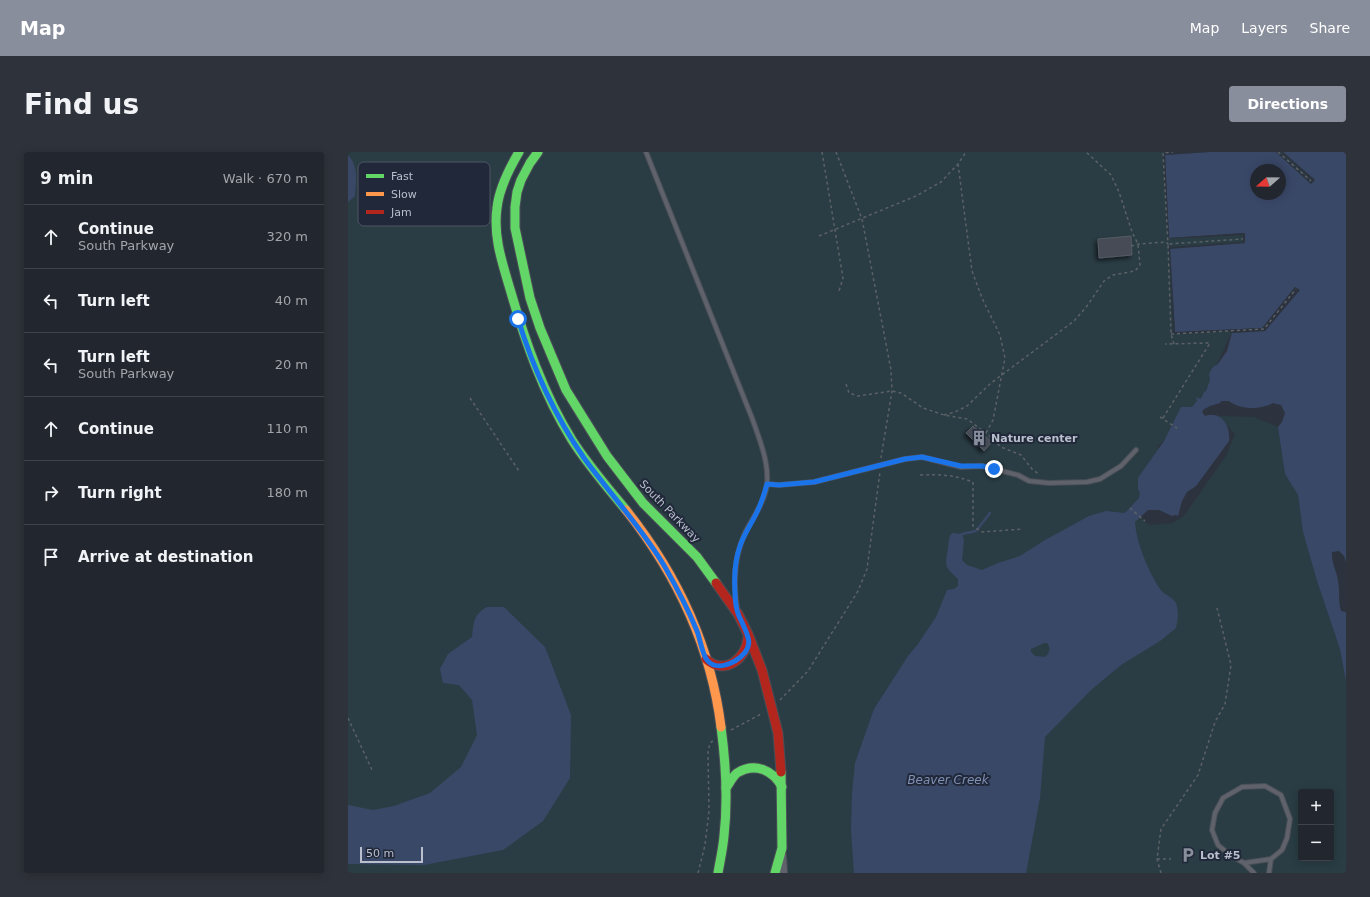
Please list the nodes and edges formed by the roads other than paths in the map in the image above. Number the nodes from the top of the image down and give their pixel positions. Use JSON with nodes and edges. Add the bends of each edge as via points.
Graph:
{"nodes":[{"id":1,"x":519,"y":152,"type":"edge"},
{"id":2,"x":538,"y":152,"type":"edge"},
{"id":3,"x":646,"y":152,"type":"edge"},
{"id":4,"x":1136,"y":450,"type":"dead end"},
{"id":5,"x":767,"y":484,"type":"junction"},
{"id":6,"x":738,"y":614,"type":"junction"},
{"id":7,"x":748,"y":634,"type":"junction"},
{"id":8,"x":706,"y":659,"type":"junction"},
{"id":9,"x":726,"y":788,"type":"junction"},
{"id":10,"x":782,"y":788,"type":"junction"},
{"id":11,"x":782,"y":848,"type":"junction"},
{"id":12,"x":1271,"y":859,"type":"junction"},
{"id":13,"x":1244,"y":863,"type":"junction"},
{"id":14,"x":718,"y":873,"type":"edge"},
{"id":15,"x":775,"y":873,"type":"edge"},
{"id":16,"x":783,"y":873,"type":"edge"},
{"id":17,"x":1254,"y":873,"type":"edge"},
{"id":18,"x":1269,"y":873,"type":"edge"}],
"edges":[{"from":1,"to":8,"type":"street","via":[[501,189],[496,229],[507,279],[530,355],[571,438],[651,543],[686,605]]},
{"from":2,"to":6,"type":"street","name":"South Parkway","via":[[516,192],[515,228],[530,298],[563,383],[584,420],[625,481],[642,502],[697,557]]},
{"from":3,"to":5,"type":"lane","via":[[752,418],[763,454]]},
{"from":4,"to":5,"type":"lane","via":[[1121,466],[1100,479],[1087,482],[1029,481],[1018,475],[982,466],[961,466],[922,457],[814,482]]},
{"from":5,"to":6,"type":"lane","via":[[736,560],[735,593]]},
{"from":6,"to":7,"type":"street","name":"South Parkway"},
{"from":7,"to":8,"type":"street","via":[[747,649],[736,660],[717,666]]},
{"from":7,"to":10,"type":"street","name":"South Parkway","via":[[762,670],[778,733]]},
{"from":8,"to":9,"type":"street","via":[[714,686],[722,734]]},
{"from":9,"to":10,"type":"street","via":[[738,774],[748,769],[760,769],[776,777]]},
{"from":9,"to":14,"type":"street","via":[[724,837]]},
{"from":10,"to":11,"type":"street","name":"South Parkway"},
{"from":11,"to":15,"type":"street","name":"South Parkway"},
{"from":11,"to":16,"type":"street"},
{"from":12,"to":13,"type":"lane"},
{"from":12,"to":13,"type":"lane","via":[[1282,850],[1290,819],[1280,795],[1265,786],[1242,787],[1223,798],[1215,813],[1212,830],[1218,845]]},
{"from":12,"to":18,"type":"lane"},
{"from":13,"to":17,"type":"lane"}]}
